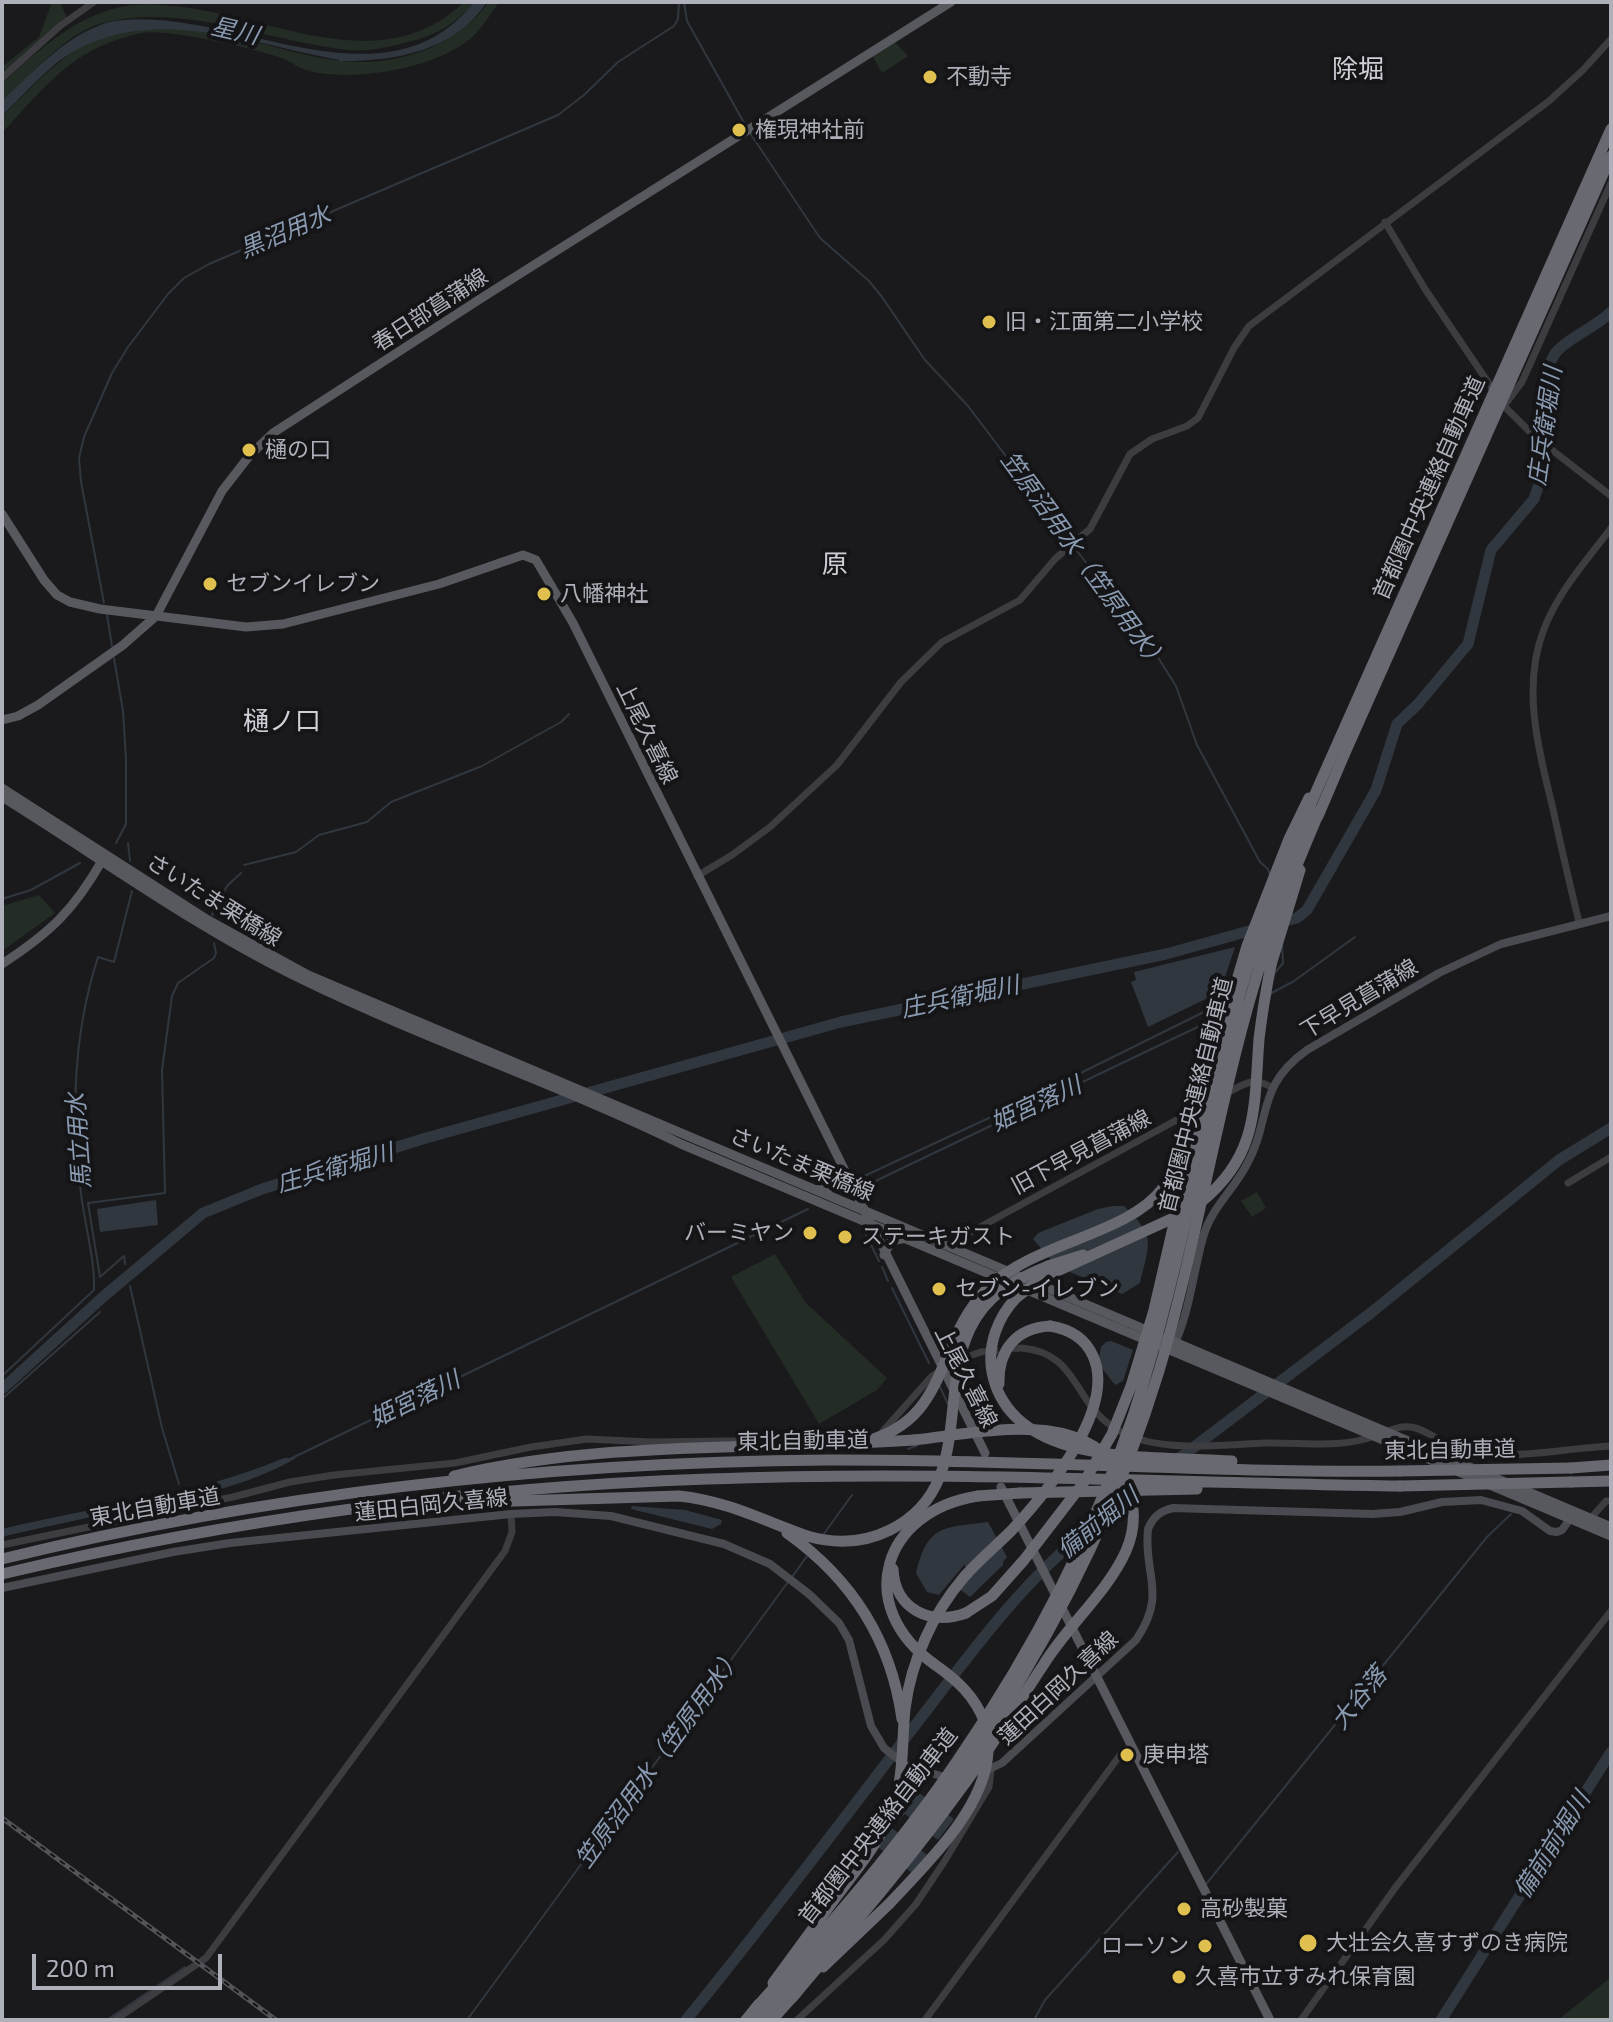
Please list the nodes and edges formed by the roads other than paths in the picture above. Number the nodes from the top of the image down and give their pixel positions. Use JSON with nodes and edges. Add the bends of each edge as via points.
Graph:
{"nodes":[{"id":1,"x":94,"y":2,"type":"edge"},
{"id":2,"x":951,"y":2,"type":"edge"},
{"id":3,"x":1611,"y":39,"type":"edge"},
{"id":4,"x":2,"y":78,"type":"edge"},
{"id":5,"x":1611,"y":129,"type":"edge"},
{"id":6,"x":1611,"y":156,"type":"edge"},
{"id":7,"x":1611,"y":183,"type":"edge"},
{"id":8,"x":1385,"y":222,"type":"junction"},
{"id":9,"x":1504,"y":406,"type":"junction"},
{"id":10,"x":1611,"y":496,"type":"edge"},
{"id":11,"x":2,"y":514,"type":"edge"},
{"id":12,"x":1611,"y":528,"type":"edge"},
{"id":13,"x":156,"y":616,"type":"junction"},
{"id":14,"x":2,"y":720,"type":"edge"},
{"id":15,"x":1319,"y":785,"type":"junction"},
{"id":16,"x":2,"y":788,"type":"edge"},
{"id":17,"x":2,"y":797,"type":"edge"},
{"id":18,"x":1320,"y":810,"type":"junction"},
{"id":19,"x":104,"y":858,"type":"junction"},
{"id":20,"x":697,"y":876,"type":"junction"},
{"id":21,"x":1611,"y":916,"type":"edge"},
{"id":22,"x":1579,"y":922,"type":"junction"},
{"id":23,"x":2,"y":964,"type":"edge"},
{"id":24,"x":1206,"y":1085,"type":"junction"},
{"id":25,"x":1272,"y":1088,"type":"junction"},
{"id":26,"x":1611,"y":1157,"type":"edge"},
{"id":27,"x":840,"y":1160,"type":"junction"},
{"id":28,"x":1568,"y":1183,"type":"dead end"},
{"id":29,"x":807,"y":1187,"type":"junction"},
{"id":30,"x":864,"y":1211,"type":"junction"},
{"id":31,"x":868,"y":1222,"type":"junction"},
{"id":32,"x":909,"y":1239,"type":"junction"},
{"id":33,"x":1107,"y":1248,"type":"junction"},
{"id":34,"x":959,"y":1251,"type":"junction"},
{"id":35,"x":884,"y":1255,"type":"junction"},
{"id":36,"x":1173,"y":1347,"type":"junction"},
{"id":37,"x":1021,"y":1348,"type":"tunnel mouth"},
{"id":38,"x":981,"y":1352,"type":"tunnel mouth"},
{"id":39,"x":941,"y":1369,"type":"junction"},
{"id":40,"x":1007,"y":1407,"type":"junction"},
{"id":41,"x":1382,"y":1434,"type":"junction"},
{"id":42,"x":859,"y":1443,"type":"junction"},
{"id":43,"x":1611,"y":1446,"type":"edge"},
{"id":44,"x":985,"y":1453,"type":"dead end"},
{"id":45,"x":1212,"y":1464,"type":"junction"},
{"id":46,"x":1611,"y":1465,"type":"edge"},
{"id":47,"x":1611,"y":1481,"type":"edge"},
{"id":48,"x":1184,"y":1486,"type":"junction"},
{"id":49,"x":1001,"y":1487,"type":"dead end"},
{"id":50,"x":403,"y":1488,"type":"junction"},
{"id":51,"x":1611,"y":1501,"type":"edge"},
{"id":52,"x":405,"y":1502,"type":"junction"},
{"id":53,"x":511,"y":1514,"type":"junction"},
{"id":54,"x":1570,"y":1519,"type":"junction"},
{"id":55,"x":1590,"y":1519,"type":"junction"},
{"id":56,"x":1611,"y":1527,"type":"edge"},
{"id":57,"x":1611,"y":1536,"type":"edge"},
{"id":58,"x":804,"y":1540,"type":"junction"},
{"id":59,"x":2,"y":1545,"type":"edge"},
{"id":60,"x":898,"y":1546,"type":"junction"},
{"id":61,"x":2,"y":1559,"type":"edge"},
{"id":62,"x":2,"y":1574,"type":"edge"},
{"id":63,"x":2,"y":1588,"type":"edge"},
{"id":64,"x":1611,"y":1611,"type":"edge"},
{"id":65,"x":1096,"y":1677,"type":"junction"},
{"id":66,"x":904,"y":1728,"type":"junction"},
{"id":67,"x":1131,"y":1746,"type":"junction"},
{"id":68,"x":991,"y":1770,"type":"junction"},
{"id":69,"x":792,"y":1998,"type":"junction"},
{"id":70,"x":757,"y":2015,"type":"edge"},
{"id":71,"x":115,"y":2020,"type":"edge"},
{"id":72,"x":746,"y":2020,"type":"edge"},
{"id":73,"x":772,"y":2020,"type":"edge"},
{"id":74,"x":797,"y":2020,"type":"edge"},
{"id":75,"x":925,"y":2020,"type":"edge"},
{"id":76,"x":1270,"y":2020,"type":"edge"},
{"id":77,"x":1301,"y":2020,"type":"edge"}],
"edges":[{"from":1,"to":4,"type":"street"},
{"from":2,"to":13,"type":"main road","name":"春日部菖蒲線","via":[[273,433],[222,491]]},
{"from":3,"to":8,"type":"street","via":[[1549,101]]},
{"from":5,"to":15,"type":"highway","name":"首都圏中央連絡自動車道","bridge":true},
{"from":6,"to":18,"type":"highway","name":"首都圏中央連絡自動車道","bridge":true},
{"from":7,"to":9,"type":"street","via":[[1522,382]]},
{"from":8,"to":9,"type":"street"},
{"from":8,"to":20,"type":"street","via":[[1249,326],[1198,418],[1130,454],[1090,529],[1020,600],[942,642],[901,682],[837,765],[770,827]]},
{"from":9,"to":10,"type":"street"},
{"from":11,"to":13,"type":"main road","name":"上尾久喜線","via":[[35,569],[64,599]]},
{"from":12,"to":22,"type":"street","via":[[1557,602],[1540,642],[1533,685],[1537,746]]},
{"from":13,"to":14,"type":"main road","name":"春日部菖蒲線","via":[[38,705]]},
{"from":13,"to":20,"type":"main road","name":"上尾久喜線","via":[[270,626],[532,557],[573,623]]},
{"from":15,"to":24,"type":"highway","bridge":true,"via":[[1289,839],[1247,946]]},
{"from":15,"to":70,"type":"highway","name":"首都圏中央連絡自動車道","bridge":true,"via":[[1242,986],[1149,1366],[1085,1536],[1042,1623],[957,1761]]},
{"from":16,"to":19,"type":"main road","name":"さいたま栗橋線"},
{"from":17,"to":19,"type":"main road","name":"さいたま栗橋線"},
{"from":18,"to":33,"type":"highway","bridge":true,"via":[[1271,965],[1256,1106],[1244,1149],[1202,1201]]},
{"from":18,"to":70,"type":"highway","name":"首都圏中央連絡自動車道","bridge":true,"via":[[1255,982],[1158,1373],[1090,1549],[1026,1673],[967,1766],[891,1867]]},
{"from":19,"to":23,"type":"main road","via":[[61,920]]},
{"from":19,"to":29,"type":"main road","name":"さいたま栗橋線","via":[[280,961]]},
{"from":19,"to":31,"type":"main road","name":"さいたま栗橋線","via":[[212,931],[286,972]]},
{"from":20,"to":27,"type":"main road","name":"上尾久喜線"},
{"from":21,"to":22,"type":"main road","name":"下早見菖蒲線"},
{"from":22,"to":25,"type":"main road","name":"下早見菖蒲線","via":[[1501,944],[1439,973],[1307,1050]]},
{"from":24,"to":42,"type":"highway","bridge":true,"via":[[1168,1180],[1153,1199],[1136,1212],[1014,1267],[996,1281],[963,1321],[919,1411],[894,1432]]},
{"from":24,"to":60,"type":"highway","bridge":true,"via":[[1131,1386],[1112,1434],[1084,1482],[992,1596],[966,1613],[938,1618],[905,1603],[893,1574]]},
{"from":25,"to":34,"type":"street","name":"旧下早見菖蒲線","via":[[1248,1082],[969,1233]]},
{"from":25,"to":36,"type":"main road","name":"下早見菖蒲線","via":[[1250,1158],[1206,1230]]},
{"from":26,"to":28,"type":"street"},
{"from":27,"to":29,"type":"main road","via":[[834,1186]]},
{"from":27,"to":30,"type":"main road","name":"上尾久喜線"},
{"from":29,"to":30,"type":"main road","name":"さいたま栗橋線"},
{"from":30,"to":31,"type":"main road","name":"上尾久喜線"},
{"from":30,"to":34,"type":"main road","name":"さいたま栗橋線"},
{"from":31,"to":32,"type":"main road","name":"さいたま栗橋線"},
{"from":31,"to":35,"type":"main road","name":"上尾久喜線"},
{"from":32,"to":35,"type":"main road","via":[[895,1238]]},
{"from":32,"to":36,"type":"main road","name":"さいたま栗橋線"},
{"from":33,"to":40,"type":"highway","bridge":true,"via":[[1042,1278],[1016,1298],[999,1321],[991,1354],[995,1385]]},
{"from":33,"to":58,"type":"highway","bridge":true,"via":[[1028,1273],[982,1309],[962,1353],[943,1468],[916,1512],[872,1537]]},
{"from":34,"to":36,"type":"main road","name":"さいたま栗橋線"},
{"from":35,"to":39,"type":"main road","name":"上尾久喜線"},
{"from":36,"to":41,"type":"main road","name":"さいたま栗橋線"},
{"from":37,"to":41,"type":"street","via":[[1061,1363],[1110,1425],[1133,1438],[1230,1446],[1346,1444]]},
{"from":38,"to":39,"type":"street"},
{"from":39,"to":44,"type":"main road","name":"上尾久喜線"},
{"from":39,"to":59,"type":"street","via":[[886,1430],[858,1441],[587,1439],[455,1463],[290,1482]]},
{"from":40,"to":45,"type":"highway","via":[[1024,1425],[1060,1443]]},
{"from":40,"to":66,"type":"highway","bridge":true,"via":[[1000,1364],[1009,1344],[1024,1331],[1050,1326],[1076,1335],[1094,1358],[1097,1389],[1091,1414],[1046,1489],[937,1614],[913,1670]]},
{"from":41,"to":43,"type":"street","via":[[1413,1426],[1449,1447],[1492,1454]]},
{"from":41,"to":54,"type":"main road","name":"さいたま栗橋線"},
{"from":41,"to":55,"type":"main road","name":"さいたま栗橋線"},
{"from":42,"to":50,"type":"highway","via":[[638,1451],[467,1473]]},
{"from":42,"to":69,"type":"highway","bridge":true,"via":[[1019,1429],[1074,1436],[1092,1444],[1118,1468],[1131,1497],[1133,1530],[1115,1570],[1052,1651],[962,1788]]},
{"from":45,"to":46,"type":"highway","name":"東北自動車道","bridge":true,"via":[[1400,1471]]},
{"from":45,"to":50,"type":"highway","name":"東北自動車道","via":[[706,1462]]},
{"from":47,"to":48,"type":"highway","name":"東北自動車道","bridge":true},
{"from":48,"to":52,"type":"highway","name":"東北自動車道","via":[[1112,1479],[736,1478]]},
{"from":48,"to":60,"type":"highway","bridge":true,"via":[[978,1496],[924,1515]]},
{"from":49,"to":65,"type":"main road"},
{"from":50,"to":61,"type":"highway","name":"東北自動車道","via":[[153,1527]]},
{"from":51,"to":55,"type":"street"},
{"from":52,"to":58,"type":"highway","via":[[679,1496],[728,1505]]},
{"from":52,"to":62,"type":"highway","name":"東北自動車道","via":[[234,1527]]},
{"from":53,"to":63,"type":"main road","name":"蓮田白岡久喜線","via":[[230,1543]]},
{"from":53,"to":68,"type":"main road","name":"蓮田白岡久喜線","via":[[611,1516],[724,1544],[770,1564],[839,1623],[849,1640],[871,1726],[884,1748],[905,1765],[936,1776]]},
{"from":53,"to":71,"type":"street","via":[[505,1551],[206,1958]]},
{"from":54,"to":57,"type":"main road","name":"さいたま栗橋線"},
{"from":54,"to":65,"type":"main road","name":"蓮田白岡久喜線","via":[[1562,1530],[1550,1531],[1522,1511],[1481,1500],[1372,1514],[1167,1509],[1148,1529],[1154,1586],[1148,1619],[1131,1646]]},
{"from":55,"to":56,"type":"main road","name":"さいたま栗橋線"},
{"from":58,"to":66,"type":"highway","bridge":true,"via":[[842,1580],[876,1630],[893,1671]]},
{"from":60,"to":69,"type":"highway","bridge":true,"via":[[888,1572],[889,1607],[909,1644],[973,1698],[986,1725],[986,1768],[977,1795],[921,1869]]},
{"from":64,"to":77,"type":"street","via":[[1392,1892]]},
{"from":65,"to":67,"type":"main road"},
{"from":65,"to":68,"type":"main road","name":"蓮田白岡久喜線"},
{"from":66,"to":70,"type":"highway","bridge":true,"via":[[897,1793],[879,1839],[797,1948]]},
{"from":67,"to":75,"type":"street"},
{"from":67,"to":76,"type":"main road"},
{"from":68,"to":74,"type":"street","via":[[989,1787],[916,1904]]},
{"from":69,"to":73,"type":"highway"},
{"from":70,"to":72,"type":"highway","name":"首都圏中央連絡自動車道"}]}
